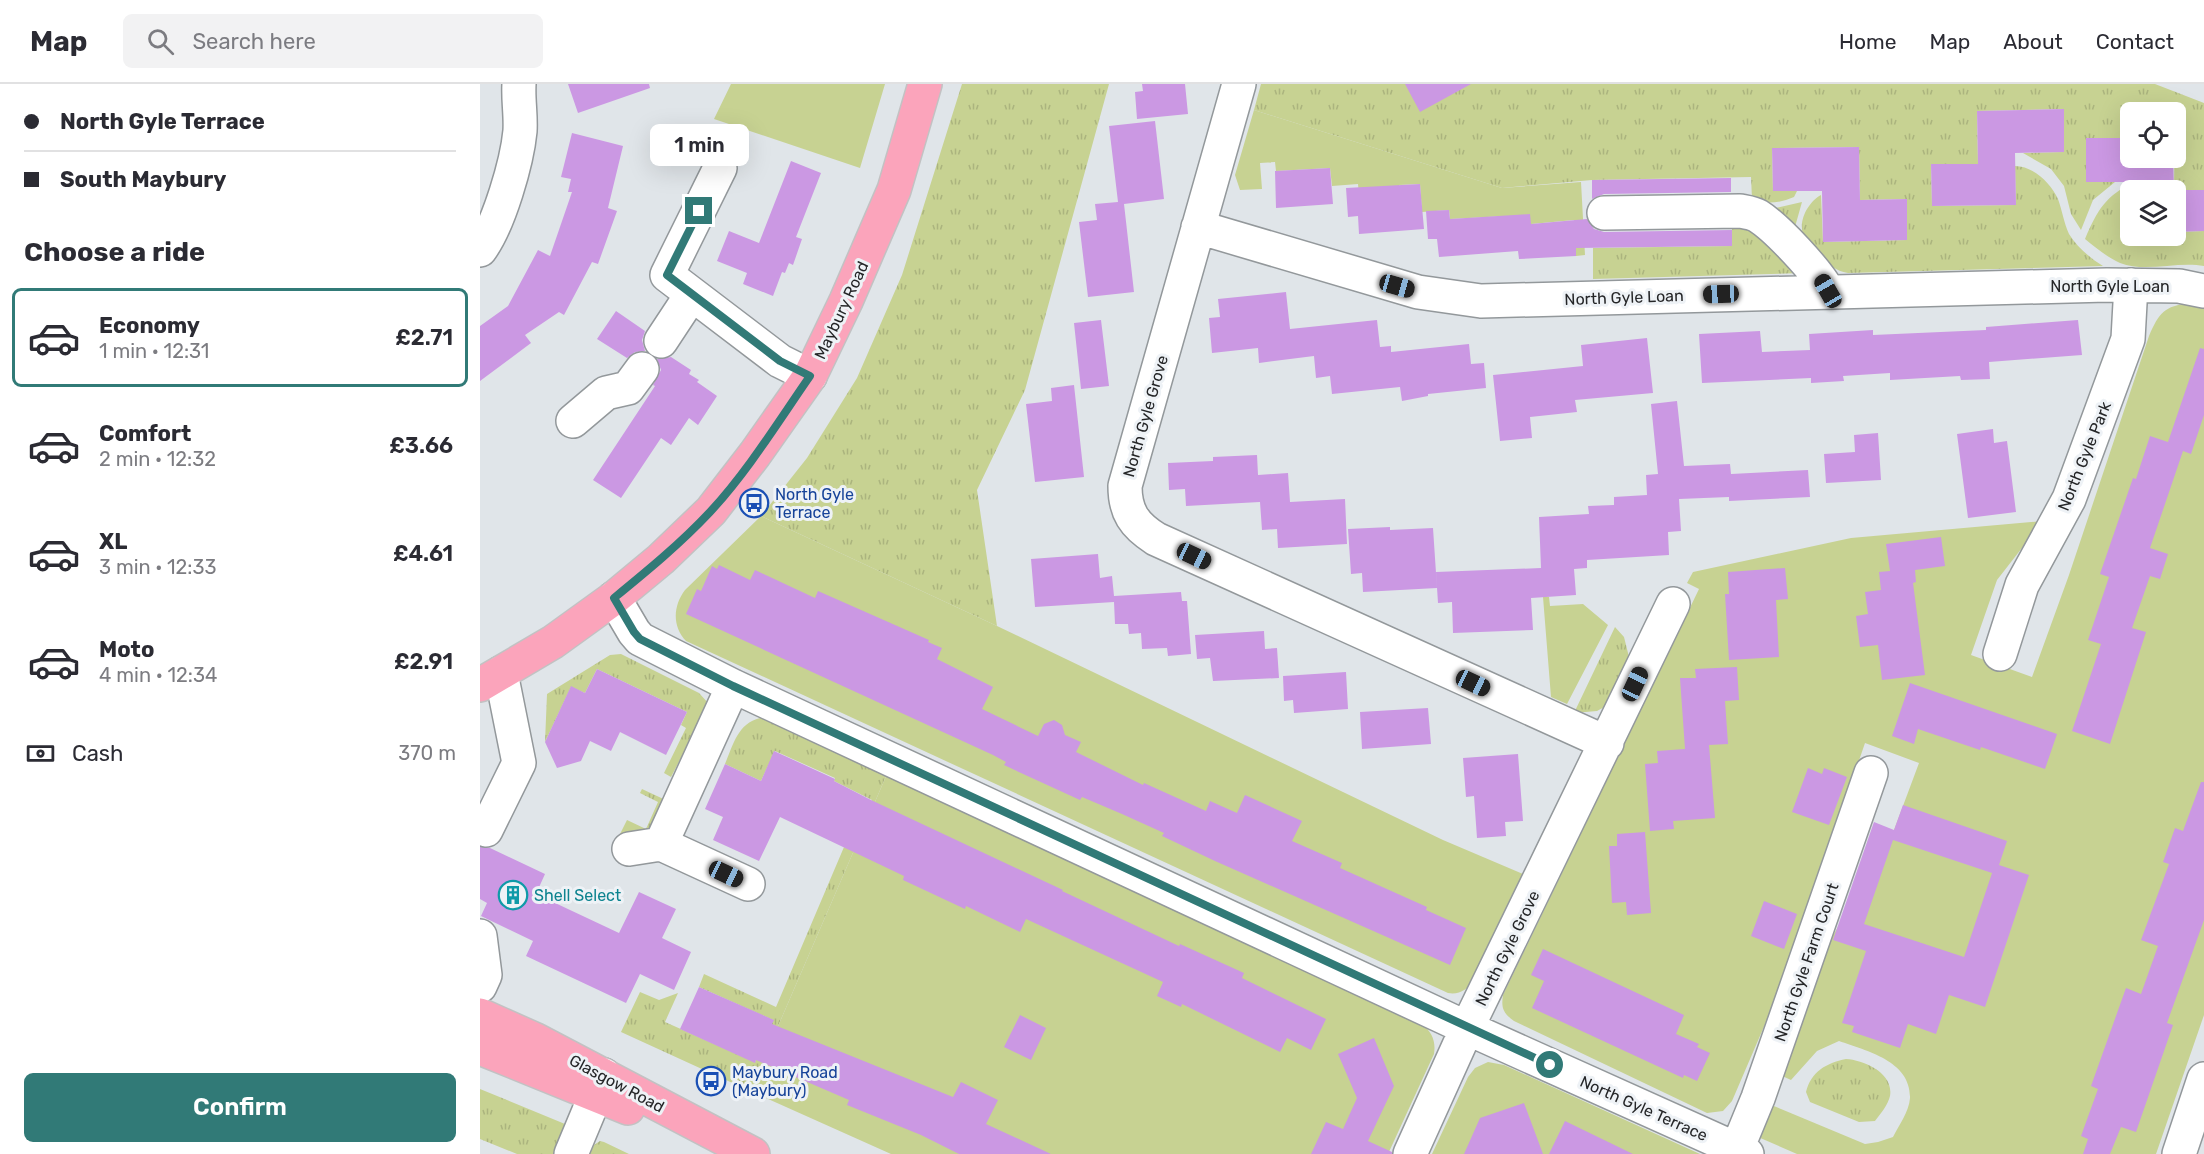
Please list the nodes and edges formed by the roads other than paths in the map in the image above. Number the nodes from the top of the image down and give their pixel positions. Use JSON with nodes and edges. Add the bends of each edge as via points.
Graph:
{"nodes":[{"id":1,"x":519,"y":84,"type":"edge"},
{"id":2,"x":925,"y":84,"type":"edge"},
{"id":3,"x":1239,"y":84,"type":"edge"},
{"id":4,"x":720,"y":168,"type":"dead end"},
{"id":5,"x":1604,"y":213,"type":"dead end"},
{"id":6,"x":1198,"y":227,"type":"junction"},
{"id":7,"x":480,"y":250,"type":"edge"},
{"id":8,"x":2131,"y":285,"type":"junction"},
{"id":9,"x":1828,"y":291,"type":"junction"},
{"id":10,"x":2204,"y":291,"type":"edge"},
{"id":11,"x":692,"y":294,"type":"junction"},
{"id":12,"x":661,"y":341,"type":"dead end"},
{"id":13,"x":642,"y":369,"type":"dead end"},
{"id":14,"x":810,"y":376,"type":"junction"},
{"id":15,"x":573,"y":421,"type":"dead end"},
{"id":16,"x":614,"y":598,"type":"junction"},
{"id":17,"x":1673,"y":603,"type":"dead end"},
{"id":18,"x":2000,"y":654,"type":"dead end"},
{"id":19,"x":490,"y":679,"type":"edge"},
{"id":20,"x":733,"y":686,"type":"junction"},
{"id":21,"x":1607,"y":743,"type":"junction"},
{"id":22,"x":1871,"y":773,"type":"dead end"},
{"id":23,"x":482,"y":833,"type":"edge"},
{"id":24,"x":661,"y":844,"type":"junction"},
{"id":25,"x":629,"y":849,"type":"dead end"},
{"id":26,"x":748,"y":884,"type":"dead end"},
{"id":27,"x":480,"y":936,"type":"edge"},
{"id":28,"x":480,"y":986,"type":"edge"},
{"id":29,"x":480,"y":1015,"type":"edge"},
{"id":30,"x":1467,"y":1028,"type":"junction"},
{"id":31,"x":480,"y":1048,"type":"edge"},
{"id":32,"x":2204,"y":1079,"type":"edge"},
{"id":33,"x":600,"y":1086,"type":"junction"},
{"id":34,"x":1742,"y":1152,"type":"edge"},
{"id":35,"x":571,"y":1154,"type":"edge"},
{"id":36,"x":751,"y":1154,"type":"edge"},
{"id":37,"x":1410,"y":1154,"type":"edge"},
{"id":38,"x":2179,"y":1154,"type":"edge"}],
"edges":[{"from":1,"to":7,"type":"street","via":[[520,133],[500,210]]},
{"from":2,"to":14,"type":"main road","name":"Maybury Road","via":[[894,190]]},
{"from":3,"to":6,"type":"street","name":"North Gyle Grove"},
{"from":4,"to":11,"type":"street","via":[[667,275]]},
{"from":5,"to":9,"type":"street","via":[[1756,214],[1800,256]]},
{"from":6,"to":9,"type":"street","name":"North Gyle Loan","via":[[1418,292],[1480,301]]},
{"from":6,"to":21,"type":"street","name":"North Gyle Grove","via":[[1125,486],[1125,504],[1142,530]]},
{"from":8,"to":9,"type":"street","name":"North Gyle Loan"},
{"from":8,"to":10,"type":"street","name":"North Gyle Loan"},
{"from":8,"to":18,"type":"street","name":"North Gyle Park","via":[[2128,339],[2069,499],[2022,585]]},
{"from":11,"to":12,"type":"street"},
{"from":11,"to":14,"type":"street","via":[[780,361]]},
{"from":13,"to":15,"type":"street","via":[[628,388],[606,393]]},
{"from":14,"to":16,"type":"main road","name":"Maybury Road","via":[[711,511]]},
{"from":16,"to":19,"type":"main road","name":"Maybury Road","via":[[553,642]]},
{"from":16,"to":20,"type":"street","name":"North Gyle Terrace","via":[[640,639]]},
{"from":17,"to":21,"type":"street","name":"North Gyle Grove"},
{"from":19,"to":23,"type":"street","via":[[519,763]]},
{"from":20,"to":24,"type":"street"},
{"from":20,"to":30,"type":"street","name":"North Gyle Terrace"},
{"from":21,"to":30,"type":"street","name":"North Gyle Grove"},
{"from":22,"to":34,"type":"street","name":"North Gyle Farm Court"},
{"from":24,"to":25,"type":"street"},
{"from":24,"to":26,"type":"street"},
{"from":27,"to":28,"type":"street","via":[[484,975]]},
{"from":29,"to":33,"type":"main road","name":"Glasgow Road","via":[[536,1040]]},
{"from":30,"to":34,"type":"street","name":"North Gyle Terrace"},
{"from":30,"to":37,"type":"street","name":"North Gyle Grove"},
{"from":31,"to":33,"type":"main road","name":"Glasgow Road"},
{"from":32,"to":38,"type":"street"},
{"from":33,"to":35,"type":"street"},
{"from":33,"to":36,"type":"main road","name":"Glasgow Road"}]}
